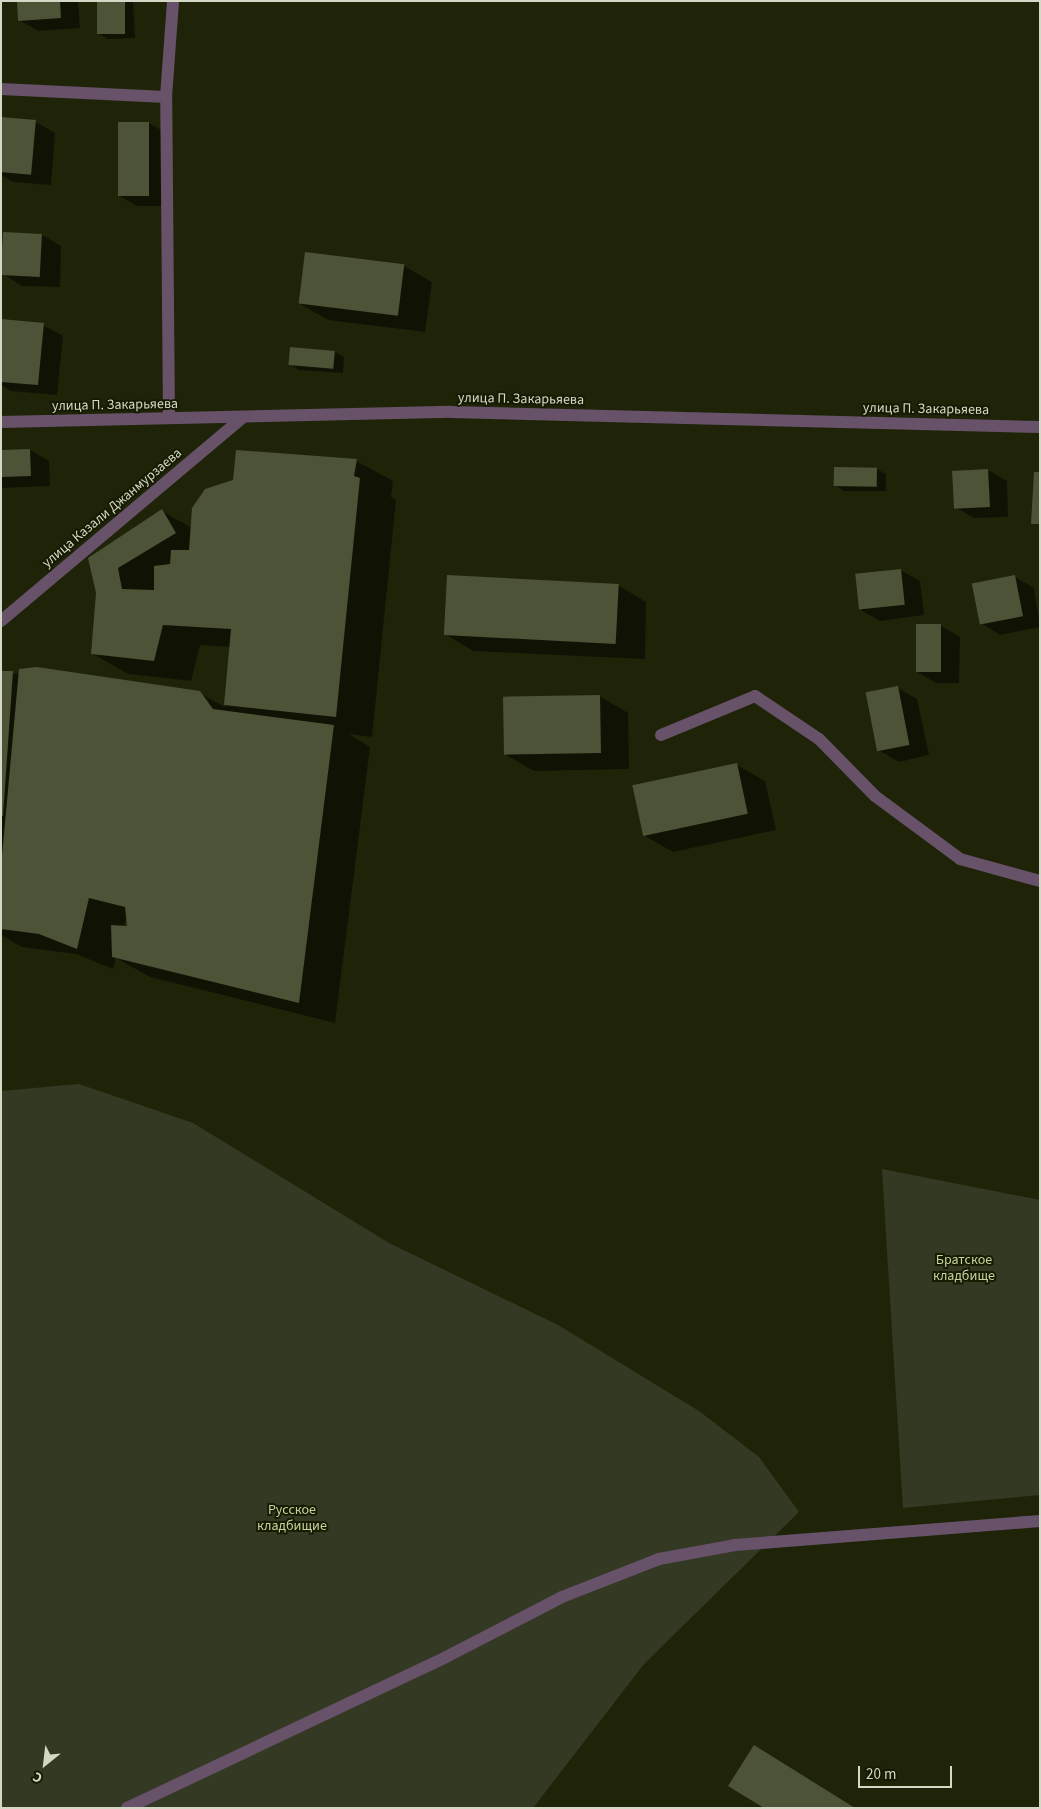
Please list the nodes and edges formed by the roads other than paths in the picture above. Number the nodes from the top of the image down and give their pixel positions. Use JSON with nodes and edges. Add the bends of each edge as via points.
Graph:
{"nodes":[{"id":1,"x":173,"y":1,"type":"edge"},
{"id":2,"x":1,"y":89,"type":"edge"},
{"id":3,"x":166,"y":97,"type":"junction"},
{"id":4,"x":242,"y":417,"type":"junction"},
{"id":5,"x":169,"y":418,"type":"junction"},
{"id":6,"x":1,"y":422,"type":"edge"},
{"id":7,"x":1040,"y":427,"type":"edge"},
{"id":8,"x":1,"y":621,"type":"edge"},
{"id":9,"x":661,"y":734,"type":"dead end"},
{"id":10,"x":1040,"y":881,"type":"edge"},
{"id":11,"x":1040,"y":1521,"type":"edge"},
{"id":12,"x":127,"y":1808,"type":"edge"}],
"edges":[{"from":1,"to":3,"type":"street"},
{"from":2,"to":3,"type":"street"},
{"from":3,"to":5,"type":"street"},
{"from":4,"to":5,"type":"street","name":"улица П. Закарьяева"},
{"from":4,"to":7,"type":"street","name":"улица П. Закарьяева","via":[[451,412]]},
{"from":4,"to":8,"type":"street","name":"улица Казали Джанмурзаева"},
{"from":5,"to":6,"type":"street","name":"улица П. Закарьяева"},
{"from":9,"to":10,"type":"street","via":[[756,696],[819,739],[875,796],[960,859]]},
{"from":11,"to":12,"type":"street","via":[[735,1545],[659,1559],[562,1598],[446,1658]]}]}
